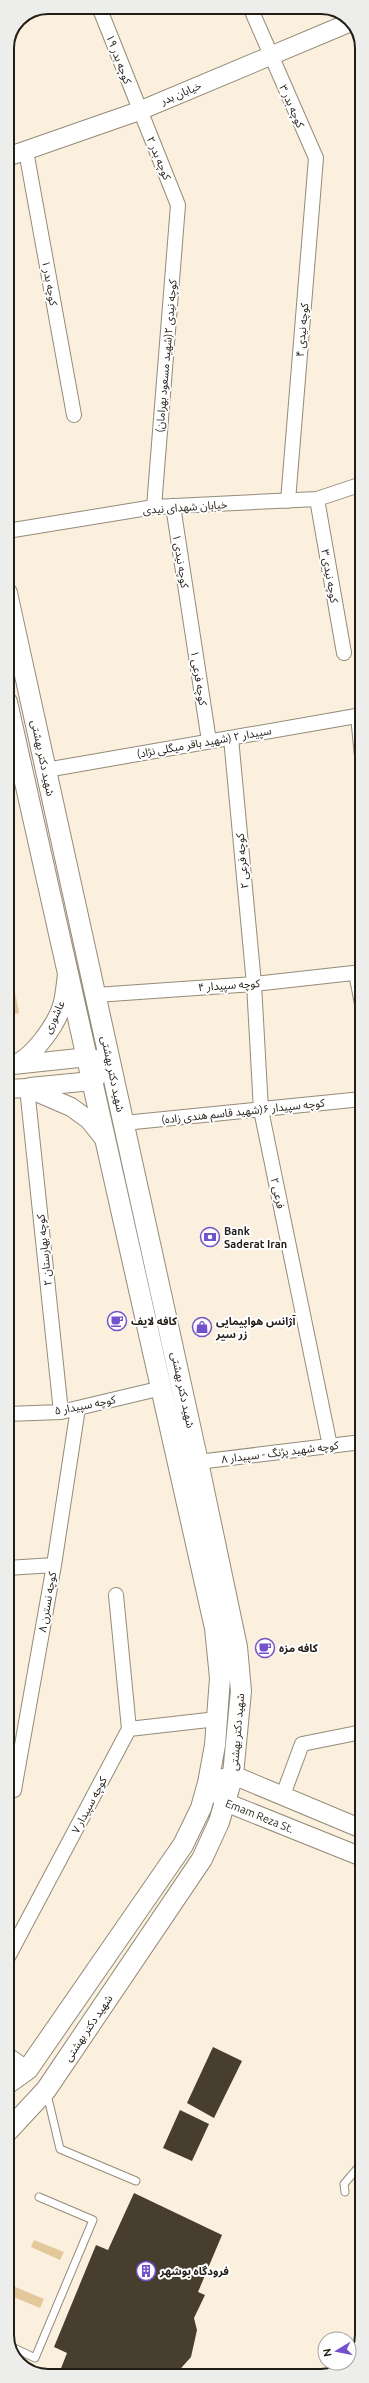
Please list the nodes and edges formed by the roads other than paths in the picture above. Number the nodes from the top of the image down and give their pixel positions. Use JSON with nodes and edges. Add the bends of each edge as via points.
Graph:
{"nodes":[{"id":1,"x":102,"y":14,"type":"edge"},
{"id":2,"x":253,"y":14,"type":"edge"},
{"id":3,"x":345,"y":24,"type":"edge"},
{"id":4,"x":269,"y":55,"type":"junction"},
{"id":5,"x":139,"y":111,"type":"junction"},
{"id":6,"x":26,"y":151,"type":"junction"},
{"id":7,"x":14,"y":155,"type":"edge"},
{"id":8,"x":316,"y":158,"type":"joint"},
{"id":9,"x":178,"y":205,"type":"joint"},
{"id":10,"x":74,"y":414,"type":"dead end"},
{"id":11,"x":355,"y":486,"type":"edge"},
{"id":12,"x":317,"y":499,"type":"junction"},
{"id":13,"x":288,"y":501,"type":"junction"},
{"id":14,"x":173,"y":506,"type":"junction"},
{"id":15,"x":154,"y":507,"type":"junction"},
{"id":16,"x":14,"y":530,"type":"edge"},
{"id":17,"x":189,"y":615,"type":"joint"},
{"id":18,"x":14,"y":625,"type":"edge"},
{"id":19,"x":344,"y":653,"type":"dead end"},
{"id":20,"x":355,"y":717,"type":"edge"},
{"id":21,"x":14,"y":733,"type":"edge"},
{"id":22,"x":231,"y":738,"type":"junction"},
{"id":23,"x":209,"y":741,"type":"junction"},
{"id":24,"x":46,"y":770,"type":"junction"},
{"id":25,"x":68,"y":971,"type":"junction"},
{"id":26,"x":355,"y":972,"type":"edge"},
{"id":27,"x":254,"y":984,"type":"junction"},
{"id":28,"x":96,"y":995,"type":"junction"},
{"id":29,"x":88,"y":1057,"type":"junction"},
{"id":30,"x":14,"y":1063,"type":"edge"},
{"id":31,"x":111,"y":1064,"type":"junction"},
{"id":32,"x":14,"y":1066,"type":"edge"},
{"id":33,"x":92,"y":1081,"type":"junction"},
{"id":34,"x":27,"y":1088,"type":"junction"},
{"id":35,"x":14,"y":1089,"type":"edge"},
{"id":36,"x":355,"y":1100,"type":"edge"},
{"id":37,"x":261,"y":1110,"type":"junction"},
{"id":38,"x":124,"y":1123,"type":"junction"},
{"id":39,"x":106,"y":1142,"type":"junction"},
{"id":40,"x":162,"y":1388,"type":"junction"},
{"id":41,"x":78,"y":1408,"type":"junction"},
{"id":42,"x":61,"y":1412,"type":"junction"},
{"id":43,"x":14,"y":1414,"type":"edge"},
{"id":44,"x":355,"y":1443,"type":"edge"},
{"id":45,"x":330,"y":1446,"type":"junction"},
{"id":46,"x":198,"y":1462,"type":"junction"},
{"id":47,"x":54,"y":1565,"type":"junction"},
{"id":48,"x":14,"y":1568,"type":"edge"},
{"id":49,"x":116,"y":1595,"type":"dead end"},
{"id":50,"x":217,"y":1719,"type":"junction"},
{"id":51,"x":129,"y":1729,"type":"junction"},
{"id":52,"x":355,"y":1733,"type":"edge"},
{"id":53,"x":233,"y":1775,"type":"junction"},
{"id":54,"x":208,"y":1783,"type":"junction"},
{"id":55,"x":14,"y":1790,"type":"edge"},
{"id":56,"x":283,"y":1796,"type":"junction"},
{"id":57,"x":225,"y":1802,"type":"junction"},
{"id":58,"x":355,"y":1826,"type":"edge"},
{"id":59,"x":355,"y":1854,"type":"edge"},
{"id":60,"x":14,"y":1946,"type":"edge"},
{"id":61,"x":14,"y":2059,"type":"edge"},
{"id":62,"x":28,"y":2069,"type":"junction"},
{"id":63,"x":14,"y":2079,"type":"edge"},
{"id":64,"x":46,"y":2090,"type":"junction"},
{"id":65,"x":14,"y":2124,"type":"edge"},
{"id":66,"x":355,"y":2171,"type":"edge"},
{"id":67,"x":136,"y":2181,"type":"dead end"},
{"id":68,"x":345,"y":2192,"type":"dead end"},
{"id":69,"x":39,"y":2197,"type":"dead end"},
{"id":70,"x":18,"y":2350,"type":"edge"}],
"edges":[{"from":1,"to":5,"type":"street","name":"کوچه بدر ۱۹"},
{"from":2,"to":4,"type":"street","name":"کوچه بدر ۳"},
{"from":3,"to":4,"type":"street","name":"خیابان بدر"},
{"from":4,"to":5,"type":"street","name":"خیابان بدر"},
{"from":4,"to":8,"type":"street","name":"کوچه بدر ۳"},
{"from":5,"to":6,"type":"street","name":"خیابان بدر"},
{"from":5,"to":9,"type":"street","name":"کوچه بدر ۲"},
{"from":6,"to":7,"type":"street","name":"خیابان بدر"},
{"from":6,"to":10,"type":"street","name":"کوچه بدر ۱"},
{"from":8,"to":13,"type":"street","name":"کوچه نیدی ۴"},
{"from":9,"to":15,"type":"street","name":"کوچه نیدی ۲(شهید مسعود بهرامان)"},
{"from":11,"to":12,"type":"street","name":"خیابان شهدای نیدی"},
{"from":12,"to":13,"type":"street","name":"خیابان شهدای نیدی"},
{"from":12,"to":19,"type":"street","name":"کوچه نیدی ۳"},
{"from":13,"to":14,"type":"street","name":"خیابان شهدای نیدی"},
{"from":14,"to":15,"type":"street","name":"خیابان شهدای نیدی"},
{"from":14,"to":17,"type":"street","name":"کوچه نیدی ۱"},
{"from":15,"to":16,"type":"street","name":"خیابان شهدای نیدی"},
{"from":17,"to":23,"type":"street","name":"کوچه فرعی ۱"},
{"from":18,"to":24,"type":"main road","name":"شهید دکتر بهشتی"},
{"from":20,"to":22,"type":"street","name":"سپیدار ۲ (شهید باقر میگلی نژاد)"},
{"from":21,"to":25,"type":"main road","name":"شهید دکتر بهشتی"},
{"from":22,"to":23,"type":"street","name":"سپیدار ۲ (شهید باقر میگلی نژاد)"},
{"from":22,"to":27,"type":"street","name":"کوچه فرعی ۲"},
{"from":23,"to":24,"type":"street","name":"سپیدار ۲ (شهید باقر میگلی نژاد)"},
{"from":24,"to":28,"type":"main road","name":"شهید دکتر بهشتی"},
{"from":25,"to":29,"type":"main road","name":"شهید دکتر بهشتی"},
{"from":25,"to":30,"type":"street","name":"عاشوری","via":[[63,1004],[50,1030],[36,1049]]},
{"from":26,"to":27,"type":"street","name":"کوچه سپیدار ۴"},
{"from":27,"to":28,"type":"street","name":"کوچه سپیدار ۴"},
{"from":27,"to":37,"type":"street","name":"فرعی ۲"},
{"from":28,"to":31,"type":"main road","name":"شهید دکتر بهشتی"},
{"from":29,"to":31,"type":"street"},
{"from":29,"to":32,"type":"street"},
{"from":29,"to":33,"type":"main road","name":"شهید دکتر بهشتی"},
{"from":31,"to":33,"type":"street"},
{"from":31,"to":38,"type":"main road","name":"شهید دکتر بهشتی"},
{"from":33,"to":34,"type":"street"},
{"from":33,"to":39,"type":"main road","name":"شهید دکتر بهشتی"},
{"from":34,"to":35,"type":"street"},
{"from":34,"to":39,"type":"street","via":[[71,1107],[89,1120]]},
{"from":34,"to":42,"type":"street","name":"کوچه بهارستان ۲"},
{"from":36,"to":37,"type":"street","name":"کوچه سپیدار ۶(شهید قاسم هندی زاده)"},
{"from":37,"to":38,"type":"street","name":"کوچه سپیدار ۶(شهید قاسم هندی زاده)"},
{"from":37,"to":45,"type":"street","name":"فرعی ۲"},
{"from":38,"to":46,"type":"main road","name":"شهید دکتر بهشتی"},
{"from":39,"to":40,"type":"main road","name":"شهید دکتر بهشتی"},
{"from":40,"to":41,"type":"street","name":"کوچه سپیدار ۵"},
{"from":40,"to":50,"type":"main road","name":"شهید دکتر بهشتی","via":[[215,1628],[220,1678]]},
{"from":41,"to":42,"type":"street","name":"کوچه سپیدار ۵"},
{"from":41,"to":47,"type":"street","name":"کوچه نسترن ۸"},
{"from":42,"to":43,"type":"street","name":"کوچه سپیدار ۵"},
{"from":44,"to":45,"type":"street","name":"کوچه شهید پژنگ - سپیدار ۸"},
{"from":45,"to":46,"type":"street","name":"کوچه شهید پژنگ - سپیدار ۸"},
{"from":46,"to":53,"type":"main road","name":"شهید دکتر بهشتی","via":[[237,1647],[241,1691]]},
{"from":47,"to":48,"type":"street"},
{"from":47,"to":55,"type":"street","name":"کوچه نسترن ۸"},
{"from":49,"to":51,"type":"street"},
{"from":50,"to":51,"type":"street"},
{"from":50,"to":54,"type":"main road","name":"شهید دکتر بهشتی"},
{"from":51,"to":60,"type":"street","name":"کوچه سپیدار ۷"},
{"from":52,"to":56,"type":"street","via":[[302,1744]]},
{"from":53,"to":54,"type":"street"},
{"from":53,"to":56,"type":"street"},
{"from":53,"to":57,"type":"main road","name":"شهید دکتر بهشتی"},
{"from":54,"to":57,"type":"street","name":"Emam Reza St."},
{"from":54,"to":62,"type":"main road","name":"شهید دکتر بهشتی","via":[[201,1808],[183,1845]]},
{"from":56,"to":58,"type":"street"},
{"from":57,"to":59,"type":"street","name":"Emam Reza St."},
{"from":57,"to":64,"type":"main road","name":"شهید دکتر بهشتی","via":[[202,1858]]},
{"from":61,"to":62,"type":"street"},
{"from":62,"to":63,"type":"main road","name":"شهید دکتر بهشتی"},
{"from":64,"to":65,"type":"main road","name":"شهید دکتر بهشتی"},
{"from":64,"to":67,"type":"lane","via":[[60,2149]]},
{"from":66,"to":68,"type":"lane","via":[[344,2184]]},
{"from":69,"to":70,"type":"lane","via":[[93,2220],[35,2358]]}]}
